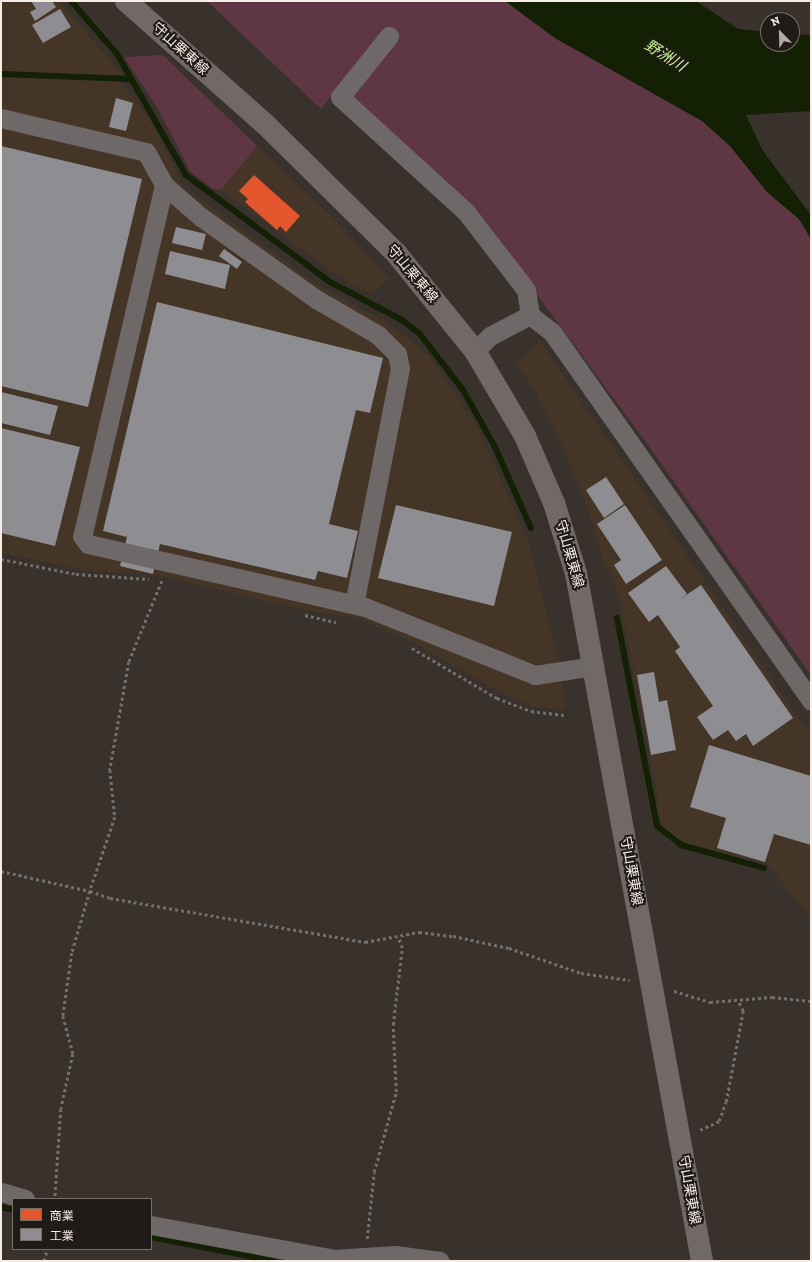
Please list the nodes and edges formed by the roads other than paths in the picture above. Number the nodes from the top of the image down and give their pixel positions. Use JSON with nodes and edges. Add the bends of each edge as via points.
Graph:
{"nodes":[{"id":1,"x":126,"y":1,"type":"edge"},
{"id":2,"x":389,"y":36,"type":"dead end"},
{"id":3,"x":1,"y":118,"type":"edge"},
{"id":4,"x":164,"y":185,"type":"junction"},
{"id":5,"x":530,"y":315,"type":"junction"},
{"id":6,"x":475,"y":351,"type":"junction"},
{"id":7,"x":354,"y":604,"type":"junction"},
{"id":8,"x":594,"y":666,"type":"junction"},
{"id":9,"x":811,"y":701,"type":"edge"},
{"id":10,"x":1,"y":1192,"type":"edge"},
{"id":11,"x":22,"y":1198,"type":"edge"},
{"id":12,"x":152,"y":1225,"type":"edge"},
{"id":13,"x":440,"y":1261,"type":"edge"},
{"id":14,"x":702,"y":1261,"type":"edge"}],
"edges":[{"from":1,"to":6,"type":"main road","name":"守山栗東線","via":[[264,123],[396,253]]},
{"from":2,"to":5,"type":"lane","via":[[340,97],[466,212],[526,290]]},
{"from":3,"to":4,"type":"lane","via":[[146,152]]},
{"from":4,"to":7,"type":"lane","via":[[201,217],[316,299],[378,335],[397,354],[400,368]]},
{"from":4,"to":7,"type":"lane","via":[[82,536],[88,544]]},
{"from":5,"to":6,"type":"lane","via":[[490,336]]},
{"from":5,"to":9,"type":"lane","via":[[556,338]]},
{"from":6,"to":8,"type":"main road","name":"守山栗東線","via":[[525,436],[554,503],[576,573]]},
{"from":7,"to":8,"type":"lane","via":[[535,676]]},
{"from":8,"to":14,"type":"main road","name":"守山栗東線"},
{"from":10,"to":11,"type":"lane"},
{"from":12,"to":13,"type":"lane","via":[[334,1259],[395,1255]]}]}
